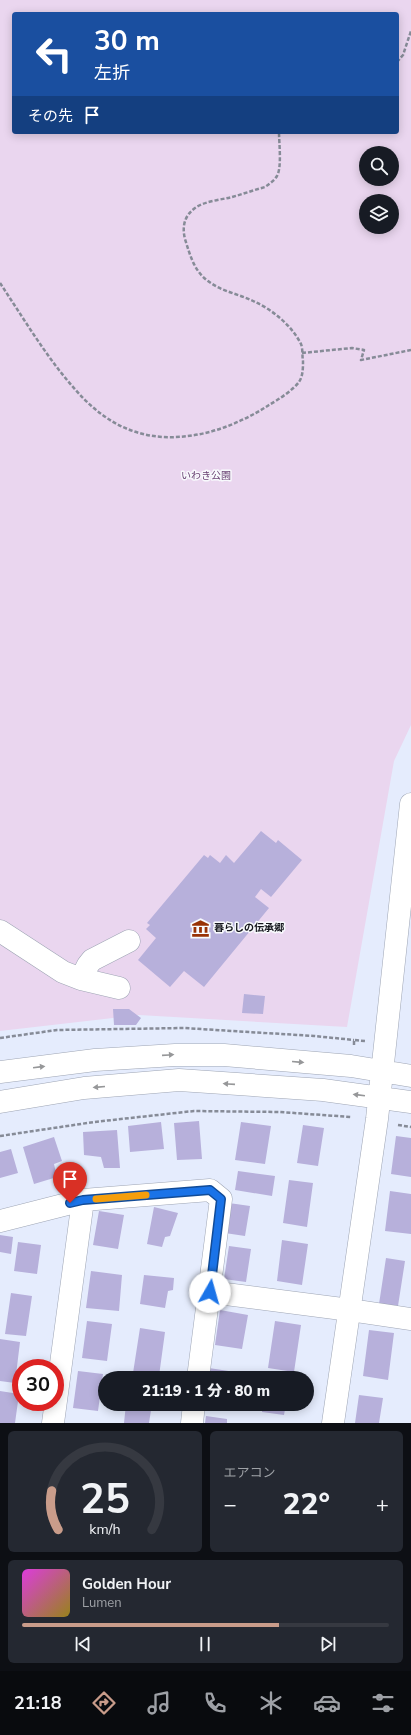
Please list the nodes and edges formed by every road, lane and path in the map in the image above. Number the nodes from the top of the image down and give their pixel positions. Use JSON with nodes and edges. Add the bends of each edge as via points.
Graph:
{"nodes":[{"id":1,"x":411,"y":31,"type":"edge"},
{"id":2,"x":399,"y":60,"type":"edge"},
{"id":3,"x":279,"y":134,"type":"edge"},
{"id":4,"x":0,"y":283,"type":"edge"},
{"id":5,"x":411,"y":350,"type":"edge"},
{"id":6,"x":302,"y":353,"type":"junction"},
{"id":7,"x":411,"y":807,"type":"edge"},
{"id":8,"x":0,"y":931,"type":"edge"},
{"id":9,"x":130,"y":941,"type":"dead end"},
{"id":10,"x":81,"y":979,"type":"junction"},
{"id":11,"x":118,"y":988,"type":"dead end"},
{"id":12,"x":0,"y":1072,"type":"edge"},
{"id":13,"x":382,"y":1072,"type":"junction"},
{"id":14,"x":411,"y":1076,"type":"edge"},
{"id":15,"x":380,"y":1097,"type":"junction"},
{"id":16,"x":0,"y":1102,"type":"edge"},
{"id":17,"x":411,"y":1102,"type":"edge"},
{"id":18,"x":344,"y":1116,"type":"dead end"},
{"id":19,"x":396,"y":1124,"type":"dead end"},
{"id":20,"x":411,"y":1127,"type":"edge"},
{"id":21,"x":0,"y":1136,"type":"edge"},
{"id":22,"x":83,"y":1200,"type":"junction"},
{"id":23,"x":0,"y":1221,"type":"edge"},
{"id":24,"x":210,"y":1292,"type":"junction"},
{"id":25,"x":350,"y":1310,"type":"junction"},
{"id":26,"x":411,"y":1320,"type":"edge"},
{"id":27,"x":199,"y":1371,"type":"edge"},
{"id":28,"x":193,"y":1411,"type":"edge"},
{"id":29,"x":53,"y":1423,"type":"edge"},
{"id":30,"x":192,"y":1423,"type":"edge"},
{"id":31,"x":333,"y":1423,"type":"edge"}],
"edges":[{"from":1,"to":2,"type":"path"},
{"from":3,"to":6,"type":"path","via":[[278,176],[265,187],[196,207],[184,222],[184,234],[198,272],[219,289],[255,302],[286,323],[301,345]]},
{"from":4,"to":6,"type":"path","via":[[48,355],[89,404],[114,424],[147,435],[181,437],[206,433],[254,415],[299,382],[303,370]]},
{"from":5,"to":6,"type":"path","via":[[361,360],[364,350],[352,348]]},
{"from":7,"to":13,"type":"street"},
{"from":8,"to":10,"type":"street","via":[[63,972]]},
{"from":9,"to":10,"type":"street","via":[[92,960]]},
{"from":10,"to":11,"type":"street"},
{"from":12,"to":13,"type":"street","one_way":true,"via":[[94,1060],[182,1055],[224,1055],[351,1066]]},
{"from":13,"to":14,"type":"street"},
{"from":13,"to":15,"type":"street"},
{"from":15,"to":16,"type":"street","one_way":true,"via":[[323,1090],[179,1080],[84,1088]]},
{"from":15,"to":17,"type":"street"},
{"from":15,"to":25,"type":"street"},
{"from":18,"to":21,"type":"path","via":[[194,1111]]},
{"from":19,"to":20,"type":"path"},
{"from":22,"to":23,"type":"street"},
{"from":22,"to":24,"type":"street","via":[[210,1190],[221,1199]]},
{"from":22,"to":29,"type":"street"},
{"from":24,"to":25,"type":"street"},
{"from":24,"to":27,"type":"street"},
{"from":25,"to":26,"type":"street"},
{"from":25,"to":31,"type":"street"},
{"from":28,"to":30,"type":"street"}]}
